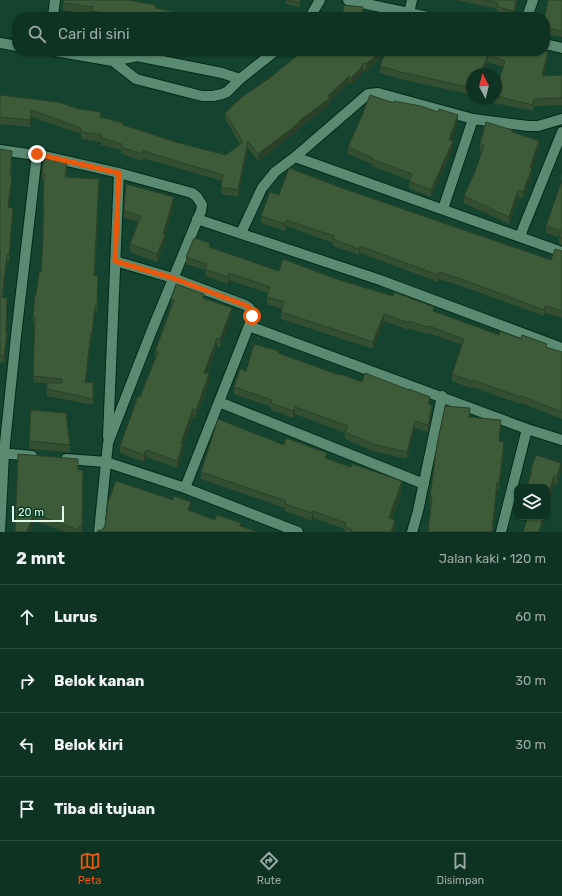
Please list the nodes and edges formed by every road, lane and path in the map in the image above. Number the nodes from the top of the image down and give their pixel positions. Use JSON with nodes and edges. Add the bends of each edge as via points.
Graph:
{"nodes":[{"id":1,"x":55,"y":0,"type":"edge"},
{"id":2,"x":320,"y":0,"type":"edge"},
{"id":3,"x":348,"y":0,"type":"edge"},
{"id":4,"x":412,"y":0,"type":"edge"},
{"id":5,"x":533,"y":0,"type":"edge"},
{"id":6,"x":54,"y":12,"type":"edge"},
{"id":7,"x":313,"y":12,"type":"edge"},
{"id":8,"x":404,"y":12,"type":"edge"},
{"id":9,"x":409,"y":12,"type":"edge"},
{"id":10,"x":529,"y":12,"type":"edge"},
{"id":11,"x":0,"y":43,"type":"edge"},
{"id":12,"x":12,"y":45,"type":"edge"},
{"id":13,"x":550,"y":45,"type":"edge"},
{"id":14,"x":562,"y":48,"type":"edge"},
{"id":15,"x":84,"y":56,"type":"edge"},
{"id":16,"x":269,"y":56,"type":"edge"},
{"id":17,"x":113,"y":61,"type":"junction"},
{"id":18,"x":240,"y":79,"type":"junction"},
{"id":19,"x":473,"y":119,"type":"junction"},
{"id":20,"x":562,"y":119,"type":"edge"},
{"id":21,"x":562,"y":132,"type":"edge"},
{"id":22,"x":0,"y":150,"type":"edge"},
{"id":23,"x":37,"y":154,"type":"junction"},
{"id":24,"x":295,"y":157,"type":"junction"},
{"id":25,"x":119,"y":173,"type":"junction"},
{"id":26,"x":443,"y":209,"type":"junction"},
{"id":27,"x":197,"y":219,"type":"junction"},
{"id":28,"x":241,"y":233,"type":"junction"},
{"id":29,"x":520,"y":236,"type":"junction"},
{"id":30,"x":562,"y":252,"type":"edge"},
{"id":31,"x":115,"y":261,"type":"junction"},
{"id":32,"x":173,"y":278,"type":"junction"},
{"id":33,"x":249,"y":326,"type":"junction"},
{"id":34,"x":562,"y":348,"type":"edge"},
{"id":35,"x":442,"y":396,"type":"junction"},
{"id":36,"x":219,"y":402,"type":"junction"},
{"id":37,"x":527,"y":429,"type":"junction"},
{"id":38,"x":562,"y":440,"type":"edge"},
{"id":39,"x":108,"y":443,"type":"junction"},
{"id":40,"x":2,"y":453,"type":"edge"},
{"id":41,"x":44,"y":457,"type":"edge"},
{"id":42,"x":59,"y":458,"type":"edge"},
{"id":43,"x":106,"y":462,"type":"junction"},
{"id":44,"x":424,"y":484,"type":"junction"},
{"id":45,"x":185,"y":488,"type":"junction"},
{"id":46,"x":0,"y":532,"type":"edge"},
{"id":47,"x":98,"y":532,"type":"edge"},
{"id":48,"x":298,"y":532,"type":"edge"},
{"id":49,"x":412,"y":532,"type":"edge"},
{"id":50,"x":501,"y":532,"type":"edge"}],
"edges":[{"from":1,"to":6,"type":"street"},
{"from":2,"to":7,"type":"street"},
{"from":3,"to":8,"type":"street"},
{"from":4,"to":9,"type":"street"},
{"from":5,"to":10,"type":"street"},
{"from":11,"to":12,"type":"street"},
{"from":13,"to":14,"type":"street"},
{"from":15,"to":17,"type":"street"},
{"from":16,"to":18,"type":"street"},
{"from":17,"to":18,"type":"street","via":[[137,56]]},
{"from":17,"to":18,"type":"street","via":[[136,79],[202,96],[222,94]]},
{"from":19,"to":20,"type":"street","via":[[538,126]]},
{"from":19,"to":24,"type":"street","via":[[374,93],[365,96]]},
{"from":19,"to":26,"type":"street"},
{"from":21,"to":29,"type":"street"},
{"from":22,"to":23,"type":"street"},
{"from":23,"to":25,"type":"street"},
{"from":23,"to":40,"type":"street"},
{"from":24,"to":26,"type":"street"},
{"from":24,"to":28,"type":"street","via":[[276,172],[262,188]]},
{"from":25,"to":27,"type":"street","via":[[192,193],[202,205]]},
{"from":25,"to":31,"type":"street"},
{"from":26,"to":29,"type":"street"},
{"from":27,"to":28,"type":"street"},
{"from":27,"to":32,"type":"street"},
{"from":28,"to":34,"type":"street","via":[[380,280]]},
{"from":29,"to":30,"type":"street"},
{"from":31,"to":32,"type":"street"},
{"from":31,"to":39,"type":"street"},
{"from":32,"to":33,"type":"street","via":[[249,307],[252,316]]},
{"from":32,"to":39,"type":"street"},
{"from":33,"to":35,"type":"street"},
{"from":33,"to":36,"type":"street"},
{"from":35,"to":37,"type":"street"},
{"from":35,"to":44,"type":"street"},
{"from":36,"to":44,"type":"street"},
{"from":36,"to":45,"type":"street"},
{"from":37,"to":38,"type":"street"},
{"from":37,"to":50,"type":"street"},
{"from":39,"to":43,"type":"street"},
{"from":40,"to":41,"type":"street"},
{"from":40,"to":46,"type":"street"},
{"from":42,"to":43,"type":"street"},
{"from":43,"to":45,"type":"street"},
{"from":43,"to":47,"type":"street"},
{"from":44,"to":49,"type":"street"},
{"from":45,"to":48,"type":"street"}]}
